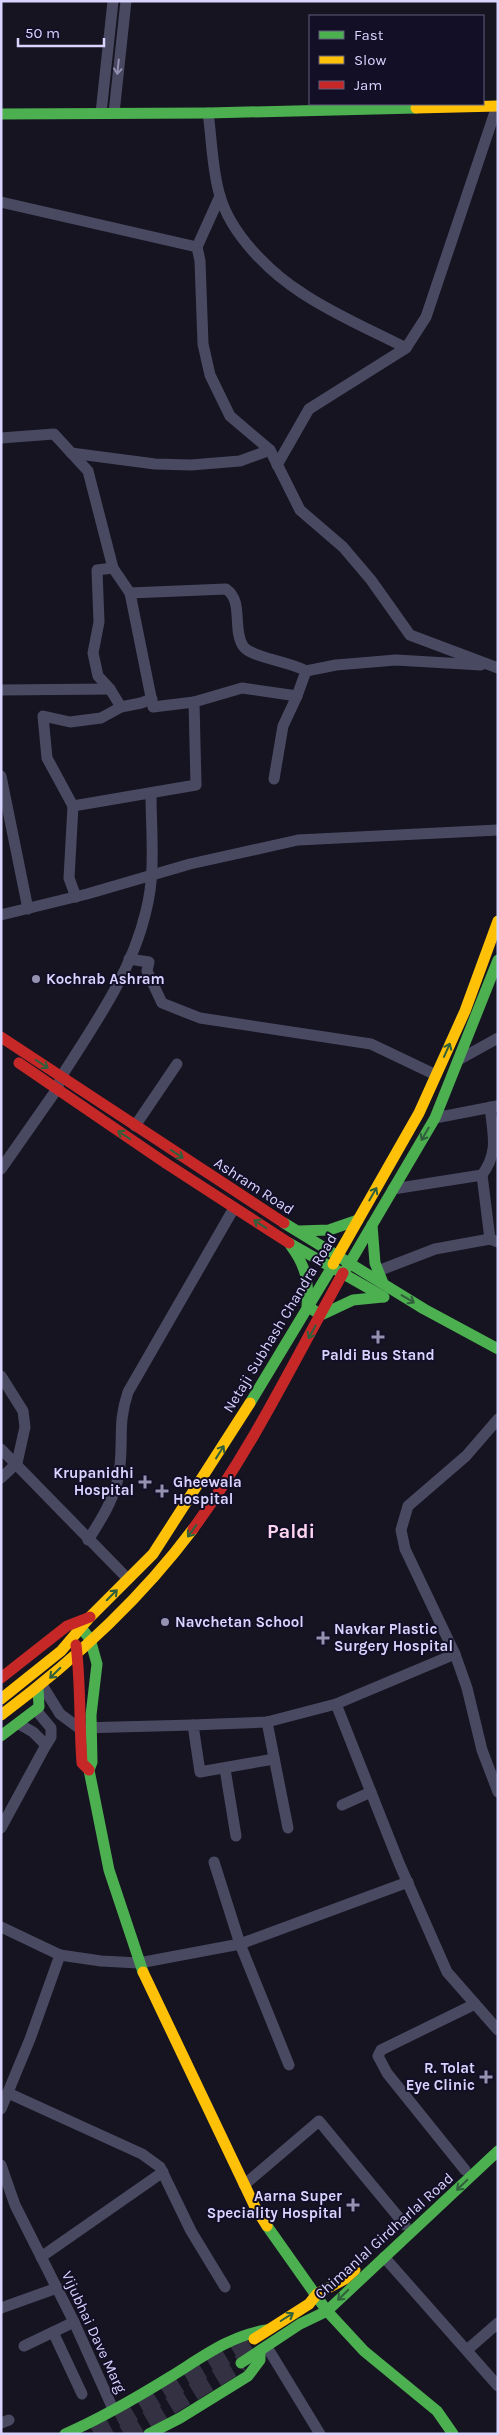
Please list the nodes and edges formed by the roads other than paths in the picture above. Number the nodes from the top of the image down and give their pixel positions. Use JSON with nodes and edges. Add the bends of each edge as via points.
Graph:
{"nodes":[{"id":1,"x":113,"y":1,"type":"edge"},
{"id":2,"x":126,"y":1,"type":"edge"},
{"id":3,"x":497,"y":106,"type":"edge"},
{"id":4,"x":101,"y":113,"type":"junction"},
{"id":5,"x":114,"y":113,"type":"junction"},
{"id":6,"x":208,"y":113,"type":"junction"},
{"id":7,"x":1,"y":114,"type":"edge"},
{"id":8,"x":220,"y":196,"type":"junction"},
{"id":9,"x":1,"y":202,"type":"edge"},
{"id":10,"x":197,"y":247,"type":"junction"},
{"id":11,"x":406,"y":348,"type":"junction"},
{"id":12,"x":1,"y":438,"type":"edge"},
{"id":13,"x":270,"y":450,"type":"junction"},
{"id":14,"x":71,"y":453,"type":"junction"},
{"id":15,"x":277,"y":464,"type":"junction"},
{"id":16,"x":113,"y":568,"type":"junction"},
{"id":17,"x":130,"y":593,"type":"junction"},
{"id":18,"x":493,"y":666,"type":"edge"},
{"id":19,"x":306,"y":672,"type":"junction"},
{"id":20,"x":110,"y":689,"type":"junction"},
{"id":21,"x":1,"y":690,"type":"edge"},
{"id":22,"x":297,"y":696,"type":"junction"},
{"id":23,"x":152,"y":699,"type":"junction"},
{"id":24,"x":194,"y":702,"type":"junction"},
{"id":25,"x":121,"y":707,"type":"junction"},
{"id":26,"x":1,"y":776,"type":"edge"},
{"id":27,"x":274,"y":779,"type":"dead end"},
{"id":28,"x":151,"y":793,"type":"junction"},
{"id":29,"x":73,"y":806,"type":"junction"},
{"id":30,"x":498,"y":830,"type":"edge"},
{"id":31,"x":151,"y":874,"type":"junction"},
{"id":32,"x":76,"y":897,"type":"junction"},
{"id":33,"x":28,"y":909,"type":"junction"},
{"id":34,"x":1,"y":915,"type":"edge"},
{"id":35,"x":498,"y":921,"type":"edge"},
{"id":36,"x":129,"y":959,"type":"junction"},
{"id":37,"x":498,"y":960,"type":"edge"},
{"id":38,"x":1,"y":1037,"type":"edge"},
{"id":39,"x":498,"y":1038,"type":"edge"},
{"id":40,"x":1,"y":1051,"type":"edge"},
{"id":41,"x":460,"y":1059,"type":"junction"},
{"id":42,"x":177,"y":1064,"type":"dead end"},
{"id":43,"x":436,"y":1075,"type":"junction"},
{"id":44,"x":62,"y":1077,"type":"junction"},
{"id":45,"x":57,"y":1089,"type":"junction"},
{"id":46,"x":494,"y":1107,"type":"edge"},
{"id":47,"x":435,"y":1118,"type":"junction"},
{"id":48,"x":135,"y":1126,"type":"junction"},
{"id":49,"x":1,"y":1169,"type":"edge"},
{"id":50,"x":482,"y":1175,"type":"junction"},
{"id":51,"x":393,"y":1189,"type":"junction"},
{"id":52,"x":234,"y":1208,"type":"junction"},
{"id":53,"x":358,"y":1220,"type":"junction"},
{"id":54,"x":372,"y":1222,"type":"junction"},
{"id":55,"x":296,"y":1231,"type":"junction"},
{"id":56,"x":494,"y":1240,"type":"edge"},
{"id":57,"x":288,"y":1242,"type":"junction"},
{"id":58,"x":337,"y":1255,"type":"junction"},
{"id":59,"x":350,"y":1262,"type":"junction"},
{"id":60,"x":332,"y":1267,"type":"junction"},
{"id":61,"x":378,"y":1271,"type":"junction"},
{"id":62,"x":343,"y":1273,"type":"junction"},
{"id":63,"x":383,"y":1283,"type":"junction"},
{"id":64,"x":383,"y":1297,"type":"junction"},
{"id":65,"x":307,"y":1306,"type":"junction"},
{"id":66,"x":321,"y":1315,"type":"junction"},
{"id":67,"x":498,"y":1348,"type":"edge"},
{"id":68,"x":498,"y":1361,"type":"edge"},
{"id":69,"x":1,"y":1376,"type":"edge"},
{"id":70,"x":498,"y":1419,"type":"edge"},
{"id":71,"x":1,"y":1449,"type":"edge"},
{"id":72,"x":17,"y":1463,"type":"junction"},
{"id":73,"x":1,"y":1478,"type":"edge"},
{"id":74,"x":88,"y":1540,"type":"junction"},
{"id":75,"x":128,"y":1579,"type":"junction"},
{"id":76,"x":90,"y":1617,"type":"junction"},
{"id":77,"x":82,"y":1629,"type":"junction"},
{"id":78,"x":73,"y":1637,"type":"junction"},
{"id":79,"x":90,"y":1639,"type":"junction"},
{"id":80,"x":78,"y":1650,"type":"junction"},
{"id":81,"x":454,"y":1654,"type":"junction"},
{"id":82,"x":1,"y":1677,"type":"edge"},
{"id":83,"x":40,"y":1687,"type":"junction"},
{"id":84,"x":1,"y":1699,"type":"edge"},
{"id":85,"x":336,"y":1704,"type":"junction"},
{"id":86,"x":36,"y":1710,"type":"junction"},
{"id":87,"x":1,"y":1715,"type":"edge"},
{"id":88,"x":267,"y":1722,"type":"junction"},
{"id":89,"x":18,"y":1724,"type":"junction"},
{"id":90,"x":193,"y":1725,"type":"junction"},
{"id":91,"x":92,"y":1727,"type":"junction"},
{"id":92,"x":79,"y":1728,"type":"junction"},
{"id":93,"x":1,"y":1736,"type":"edge"},
{"id":94,"x":46,"y":1745,"type":"junction"},
{"id":95,"x":274,"y":1759,"type":"junction"},
{"id":96,"x":225,"y":1769,"type":"junction"},
{"id":97,"x":89,"y":1770,"type":"junction"},
{"id":98,"x":371,"y":1792,"type":"junction"},
{"id":99,"x":498,"y":1792,"type":"edge"},
{"id":100,"x":342,"y":1805,"type":"dead end"},
{"id":101,"x":1,"y":1828,"type":"edge"},
{"id":102,"x":288,"y":1828,"type":"dead end"},
{"id":103,"x":236,"y":1836,"type":"dead end"},
{"id":104,"x":214,"y":1862,"type":"dead end"},
{"id":105,"x":408,"y":1882,"type":"junction"},
{"id":106,"x":1,"y":1927,"type":"edge"},
{"id":107,"x":240,"y":1944,"type":"junction"},
{"id":108,"x":60,"y":1954,"type":"junction"},
{"id":109,"x":139,"y":1963,"type":"junction"},
{"id":110,"x":475,"y":2004,"type":"junction"},
{"id":111,"x":498,"y":2030,"type":"edge"},
{"id":112,"x":289,"y":2066,"type":"dead end"},
{"id":113,"x":8,"y":2093,"type":"junction"},
{"id":114,"x":1,"y":2108,"type":"edge"},
{"id":115,"x":496,"y":2140,"type":"dead end"},
{"id":116,"x":498,"y":2151,"type":"edge"},
{"id":117,"x":1,"y":2165,"type":"edge"},
{"id":118,"x":464,"y":2170,"type":"junction"},
{"id":119,"x":162,"y":2172,"type":"junction"},
{"id":120,"x":244,"y":2185,"type":"junction"},
{"id":121,"x":405,"y":2225,"type":"junction"},
{"id":122,"x":41,"y":2257,"type":"junction"},
{"id":123,"x":384,"y":2258,"type":"junction"},
{"id":124,"x":225,"y":2287,"type":"dead end"},
{"id":125,"x":57,"y":2288,"type":"junction"},
{"id":126,"x":317,"y":2294,"type":"junction"},
{"id":127,"x":1,"y":2308,"type":"edge"},
{"id":128,"x":327,"y":2311,"type":"junction"},
{"id":129,"x":74,"y":2322,"type":"junction"},
{"id":130,"x":498,"y":2323,"type":"edge"},
{"id":131,"x":266,"y":2330,"type":"junction"},
{"id":132,"x":53,"y":2332,"type":"junction"},
{"id":133,"x":254,"y":2339,"type":"tunnel mouth"},
{"id":134,"x":24,"y":2346,"type":"dead end"},
{"id":135,"x":264,"y":2349,"type":"junction"},
{"id":136,"x":467,"y":2350,"type":"junction"},
{"id":137,"x":241,"y":2362,"type":"tunnel mouth"},
{"id":138,"x":498,"y":2386,"type":"edge"},
{"id":139,"x":82,"y":2394,"type":"dead end"},
{"id":140,"x":113,"y":2408,"type":"junction"},
{"id":141,"x":448,"y":2432,"type":"edge"},
{"id":142,"x":65,"y":2434,"type":"edge"},
{"id":143,"x":149,"y":2434,"type":"edge"},
{"id":144,"x":320,"y":2434,"type":"edge"}],
"edges":[{"from":1,"to":4,"type":"street"},
{"from":2,"to":5,"type":"street","one_way":true},
{"from":3,"to":6,"type":"main road"},
{"from":3,"to":11,"type":"street","via":[[426,317]]},
{"from":4,"to":5,"type":"main road"},
{"from":4,"to":7,"type":"main road"},
{"from":5,"to":6,"type":"main road"},
{"from":6,"to":8,"type":"street"},
{"from":8,"to":10,"type":"street"},
{"from":8,"to":11,"type":"street","via":[[232,225],[246,242],[302,294]]},
{"from":9,"to":10,"type":"street"},
{"from":10,"to":13,"type":"street","via":[[204,344],[210,375],[230,416]]},
{"from":11,"to":15,"type":"street","via":[[309,409]]},
{"from":12,"to":14,"type":"street","via":[[54,434]]},
{"from":13,"to":14,"type":"street","via":[[240,462],[191,465],[155,464]]},
{"from":13,"to":15,"type":"street"},
{"from":14,"to":16,"type":"street","via":[[88,471]]},
{"from":15,"to":18,"type":"street","via":[[300,510],[343,547],[410,635]]},
{"from":16,"to":17,"type":"street"},
{"from":16,"to":20,"type":"street","via":[[98,570],[99,622],[93,653],[98,676]]},
{"from":17,"to":19,"type":"street","via":[[226,589],[232,593],[236,604],[242,646],[252,656],[265,656],[295,665]]},
{"from":17,"to":23,"type":"street"},
{"from":18,"to":19,"type":"street","via":[[396,660]]},
{"from":19,"to":22,"type":"street"},
{"from":20,"to":21,"type":"street"},
{"from":20,"to":25,"type":"street"},
{"from":22,"to":24,"type":"street","via":[[242,688]]},
{"from":22,"to":27,"type":"street","via":[[283,726]]},
{"from":23,"to":24,"type":"street","via":[[153,707]]},
{"from":23,"to":25,"type":"street"},
{"from":24,"to":28,"type":"street","via":[[196,785]]},
{"from":25,"to":29,"type":"street","via":[[102,718],[70,722],[43,716],[47,758]]},
{"from":26,"to":33,"type":"street"},
{"from":28,"to":29,"type":"street"},
{"from":28,"to":31,"type":"street"},
{"from":29,"to":32,"type":"street","via":[[69,878]]},
{"from":30,"to":31,"type":"street","via":[[298,840]]},
{"from":31,"to":32,"type":"street"},
{"from":31,"to":36,"type":"street","via":[[146,911]]},
{"from":32,"to":33,"type":"street"},
{"from":33,"to":34,"type":"street"},
{"from":43,"to":35,"type":"main road","name":"Netaji Subhash Chandra Road","one_way":true},
{"from":36,"to":43,"type":"street","via":[[149,962],[147,971],[162,1003],[200,1018],[371,1044]]},
{"from":36,"to":44,"type":"street","via":[[121,981]]},
{"from":37,"to":41,"type":"main road","name":"Netaji Subhash Chandra Road"},
{"from":38,"to":44,"type":"main road","name":"Ashram Road","one_way":true},
{"from":39,"to":41,"type":"street"},
{"from":40,"to":45,"type":"main road","name":"Ashram Road"},
{"from":41,"to":47,"type":"main road","name":"Netaji Subhash Chandra Road"},
{"from":42,"to":48,"type":"street"},
{"from":53,"to":43,"type":"main road","name":"Netaji Subhash Chandra Road","one_way":true,"via":[[419,1113]]},
{"from":44,"to":45,"type":"street"},
{"from":44,"to":48,"type":"main road","name":"Ashram Road"},
{"from":45,"to":49,"type":"street"},
{"from":52,"to":45,"type":"main road","name":"Ashram Road","one_way":true},
{"from":46,"to":47,"type":"street"},
{"from":46,"to":50,"type":"street","via":[[494,1146],[491,1162]]},
{"from":47,"to":51,"type":"main road","name":"Netaji Subhash Chandra Road","one_way":true},
{"from":48,"to":55,"type":"main road","name":"Ashram Road","one_way":true},
{"from":50,"to":51,"type":"street"},
{"from":50,"to":56,"type":"street"},
{"from":51,"to":54,"type":"main road","name":"Netaji Subhash Chandra Road"},
{"from":57,"to":52,"type":"main road","name":"Ashram Road","one_way":true},
{"from":52,"to":74,"type":"street","via":[[128,1392],[121,1413],[120,1466],[112,1497]]},
{"from":53,"to":55,"type":"main road","via":[[317,1233]]},
{"from":53,"to":58,"type":"main road","name":"Netaji Subhash Chandra Road"},
{"from":54,"to":59,"type":"main road","name":"Netaji Subhash Chandra Road"},
{"from":54,"to":61,"type":"main road","via":[[372,1247]]},
{"from":55,"to":58,"type":"main road","name":"Ashram Road"},
{"from":56,"to":61,"type":"street","via":[[435,1249]]},
{"from":57,"to":60,"type":"main road","name":"Ashram Road"},
{"from":57,"to":65,"type":"main road","via":[[305,1264],[309,1282]]},
{"from":58,"to":59,"type":"main road","name":"Ashram Road"},
{"from":58,"to":60,"type":"main road","name":"Netaji Subhash Chandra Road"},
{"from":59,"to":62,"type":"main road","name":"Netaji Subhash Chandra Road"},
{"from":59,"to":63,"type":"main road","name":"Ashram Road"},
{"from":60,"to":62,"type":"main road","name":"Ashram Road"},
{"from":60,"to":65,"type":"main road","name":"Netaji Subhash Chandra Road"},
{"from":61,"to":63,"type":"main road"},
{"from":62,"to":64,"type":"main road","name":"Ashram Road"},
{"from":62,"to":66,"type":"main road","name":"Netaji Subhash Chandra Road"},
{"from":63,"to":67,"type":"main road","name":"Ashram Road","one_way":true},
{"from":64,"to":66,"type":"main road","via":[[353,1300]]},
{"from":64,"to":68,"type":"main road","name":"Ashram Road"},
{"from":65,"to":66,"type":"main road"},
{"from":75,"to":65,"type":"main road","name":"Netaji Subhash Chandra Road","one_way":true,"via":[[153,1554],[202,1481]]},
{"from":66,"to":79,"type":"main road","name":"Netaji Subhash Chandra Road","one_way":true,"via":[[218,1495],[164,1568]]},
{"from":69,"to":72,"type":"street","via":[[24,1410],[25,1427]]},
{"from":70,"to":81,"type":"street","via":[[466,1456],[408,1506],[401,1530],[405,1549]]},
{"from":71,"to":72,"type":"street"},
{"from":72,"to":73,"type":"street"},
{"from":72,"to":74,"type":"street"},
{"from":74,"to":75,"type":"street"},
{"from":76,"to":75,"type":"main road","name":"Netaji Subhash Chandra Road","one_way":true},
{"from":76,"to":77,"type":"main road","name":"Netaji Subhash Chandra Road"},
{"from":76,"to":82,"type":"main road","via":[[68,1626]]},
{"from":77,"to":78,"type":"main road","name":"Netaji Subhash Chandra Road"},
{"from":77,"to":79,"type":"main road"},
{"from":78,"to":80,"type":"main road"},
{"from":78,"to":84,"type":"main road","name":"Netaji Subhash Chandra Road","via":[[47,1663]]},
{"from":79,"to":80,"type":"main road","name":"Netaji Subhash Chandra Road"},
{"from":79,"to":91,"type":"main road","via":[[96,1664]]},
{"from":80,"to":83,"type":"main road","name":"Netaji Subhash Chandra Road","one_way":true},
{"from":80,"to":92,"type":"main road"},
{"from":81,"to":85,"type":"street"},
{"from":81,"to":99,"type":"street"},
{"from":83,"to":86,"type":"main road","via":[[40,1702]]},
{"from":83,"to":87,"type":"main road","name":"Netaji Subhash Chandra Road"},
{"from":83,"to":92,"type":"street","via":[[60,1714]]},
{"from":85,"to":88,"type":"street"},
{"from":85,"to":98,"type":"street"},
{"from":86,"to":89,"type":"main road"},
{"from":86,"to":94,"type":"street","via":[[51,1728],[52,1737]]},
{"from":88,"to":90,"type":"street"},
{"from":88,"to":95,"type":"street"},
{"from":89,"to":93,"type":"main road"},
{"from":89,"to":94,"type":"street","via":[[33,1732]]},
{"from":90,"to":91,"type":"street"},
{"from":90,"to":96,"type":"street","via":[[200,1772]]},
{"from":91,"to":92,"type":"street"},
{"from":91,"to":97,"type":"main road"},
{"from":92,"to":97,"type":"main road","via":[[82,1763]]},
{"from":94,"to":101,"type":"street"},
{"from":95,"to":96,"type":"street"},
{"from":95,"to":102,"type":"street"},
{"from":96,"to":103,"type":"street"},
{"from":97,"to":109,"type":"main road","via":[[109,1870]]},
{"from":98,"to":100,"type":"street"},
{"from":98,"to":105,"type":"street"},
{"from":104,"to":107,"type":"street"},
{"from":105,"to":107,"type":"street"},
{"from":105,"to":110,"type":"street","via":[[447,1972]]},
{"from":106,"to":108,"type":"street"},
{"from":107,"to":109,"type":"street"},
{"from":107,"to":112,"type":"street"},
{"from":108,"to":109,"type":"street"},
{"from":108,"to":113,"type":"street"},
{"from":109,"to":120,"type":"main road"},
{"from":110,"to":111,"type":"street"},
{"from":110,"to":118,"type":"street","via":[[380,2050],[378,2056],[387,2073]]},
{"from":113,"to":114,"type":"street"},
{"from":113,"to":119,"type":"street","via":[[142,2154]]},
{"from":115,"to":118,"type":"main road","name":"Chimanlal Girdharlal Road"},
{"from":116,"to":123,"type":"main road","name":"Chimanlal Girdharlal Road","one_way":true},
{"from":117,"to":122,"type":"street","name":"Vijubhai Dave Marg","via":[[15,2205]]},
{"from":118,"to":121,"type":"main road","name":"Chimanlal Girdharlal Road"},
{"from":119,"to":122,"type":"street"},
{"from":119,"to":124,"type":"street","via":[[191,2231]]},
{"from":120,"to":121,"type":"street","via":[[319,2121]]},
{"from":120,"to":126,"type":"main road","via":[[284,2254]]},
{"from":121,"to":126,"type":"main road","name":"Chimanlal Girdharlal Road","via":[[345,2279]]},
{"from":122,"to":125,"type":"street","name":"Vijubhai Dave Marg"},
{"from":123,"to":128,"type":"main road","name":"Chimanlal Girdharlal Road","one_way":true},
{"from":123,"to":136,"type":"street"},
{"from":125,"to":127,"type":"street"},
{"from":125,"to":129,"type":"street","name":"Vijubhai Dave Marg"},
{"from":126,"to":128,"type":"main road"},
{"from":131,"to":126,"type":"main road","name":"Chimanlal Girdharlal Road","one_way":true,"via":[[309,2304]]},
{"from":128,"to":135,"type":"main road","name":"Chimanlal Girdharlal Road","via":[[300,2324]]},
{"from":128,"to":141,"type":"main road","via":[[364,2351],[437,2411]]},
{"from":129,"to":132,"type":"street"},
{"from":129,"to":140,"type":"street","name":"Vijubhai Dave Marg"},
{"from":130,"to":136,"type":"street"},
{"from":131,"to":133,"type":"main road"},
{"from":131,"to":140,"type":"main road","name":"Vijubhai Dave Marg","via":[[250,2331],[224,2344],[158,2385]]},
{"from":132,"to":134,"type":"street"},
{"from":132,"to":139,"type":"street"},
{"from":135,"to":137,"type":"main road","name":"Chimanlal Girdharlal Road"},
{"from":135,"to":143,"type":"main road","via":[[248,2376]]},
{"from":135,"to":144,"type":"street"},
{"from":136,"to":138,"type":"street"},
{"from":140,"to":142,"type":"main road"}]}
